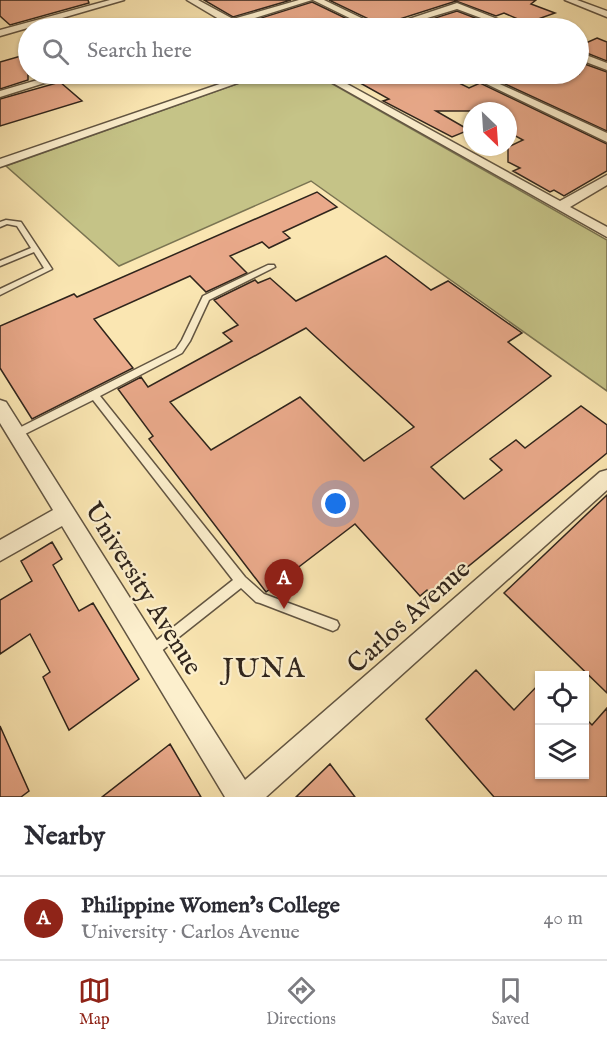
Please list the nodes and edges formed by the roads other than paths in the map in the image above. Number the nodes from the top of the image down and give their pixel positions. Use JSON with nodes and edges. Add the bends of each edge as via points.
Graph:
{"nodes":[{"id":1,"x":120,"y":0,"type":"edge"},
{"id":2,"x":191,"y":0,"type":"edge"},
{"id":3,"x":308,"y":0,"type":"edge"},
{"id":4,"x":317,"y":0,"type":"edge"},
{"id":5,"x":568,"y":0,"type":"edge"},
{"id":6,"x":607,"y":14,"type":"edge"},
{"id":7,"x":55,"y":18,"type":"edge"},
{"id":8,"x":224,"y":18,"type":"edge"},
{"id":9,"x":249,"y":18,"type":"edge"},
{"id":10,"x":356,"y":18,"type":"edge"},
{"id":11,"x":418,"y":18,"type":"edge"},
{"id":12,"x":489,"y":18,"type":"edge"},
{"id":13,"x":18,"y":28,"type":"edge"},
{"id":14,"x":0,"y":33,"type":"edge"},
{"id":15,"x":589,"y":59,"type":"edge"},
{"id":16,"x":607,"y":67,"type":"edge"},
{"id":17,"x":34,"y":84,"type":"edge"},
{"id":18,"x":229,"y":84,"type":"edge"},
{"id":19,"x":340,"y":84,"type":"edge"},
{"id":20,"x":492,"y":84,"type":"edge"},
{"id":21,"x":0,"y":94,"type":"edge"},
{"id":22,"x":607,"y":138,"type":"edge"},
{"id":23,"x":0,"y":163,"type":"edge"},
{"id":24,"x":607,"y":179,"type":"edge"},
{"id":25,"x":560,"y":207,"type":"junction"},
{"id":26,"x":0,"y":225,"type":"edge"},
{"id":27,"x":607,"y":233,"type":"edge"},
{"id":28,"x":35,"y":249,"type":"junction"},
{"id":29,"x":0,"y":264,"type":"edge"},
{"id":30,"x":271,"y":267,"type":"dead end"},
{"id":31,"x":0,"y":292,"type":"edge"},
{"id":32,"x":94,"y":395,"type":"junction"},
{"id":33,"x":0,"y":408,"type":"edge"},
{"id":34,"x":16,"y":434,"type":"junction"},
{"id":35,"x":607,"y":478,"type":"edge"},
{"id":36,"x":65,"y":514,"type":"junction"},
{"id":37,"x":0,"y":551,"type":"edge"},
{"id":38,"x":241,"y":581,"type":"junction"},
{"id":39,"x":333,"y":624,"type":"dead end"},
{"id":40,"x":150,"y":653,"type":"junction"},
{"id":41,"x":240,"y":797,"type":"edge"},
{"id":42,"x":246,"y":797,"type":"edge"}],
"edges":[{"from":1,"to":7,"type":"street"},
{"from":2,"to":8,"type":"street"},
{"from":3,"to":9,"type":"street"},
{"from":4,"to":10,"type":"street"},
{"from":5,"to":6,"type":"street"},
{"from":11,"to":12,"type":"street","via":[[457,6]]},
{"from":13,"to":14,"type":"street"},
{"from":15,"to":16,"type":"street"},
{"from":17,"to":21,"type":"street"},
{"from":18,"to":23,"type":"street"},
{"from":19,"to":25,"type":"street"},
{"from":20,"to":22,"type":"street"},
{"from":24,"to":25,"type":"street"},
{"from":25,"to":27,"type":"street"},
{"from":26,"to":28,"type":"lane","via":[[19,224]]},
{"from":28,"to":29,"type":"lane"},
{"from":28,"to":31,"type":"lane","via":[[48,268]]},
{"from":30,"to":32,"type":"lane","via":[[206,298],[179,351]]},
{"from":32,"to":34,"type":"lane"},
{"from":32,"to":38,"type":"lane"},
{"from":33,"to":34,"type":"street","name":"University Avenue"},
{"from":34,"to":36,"type":"street","name":"University Avenue"},
{"from":35,"to":42,"type":"street","name":"Carlos Avenue"},
{"from":36,"to":37,"type":"street"},
{"from":36,"to":40,"type":"street","name":"University Avenue"},
{"from":38,"to":39,"type":"lane","via":[[260,598]]},
{"from":38,"to":40,"type":"lane"},
{"from":40,"to":41,"type":"street","name":"University Avenue"}]}
